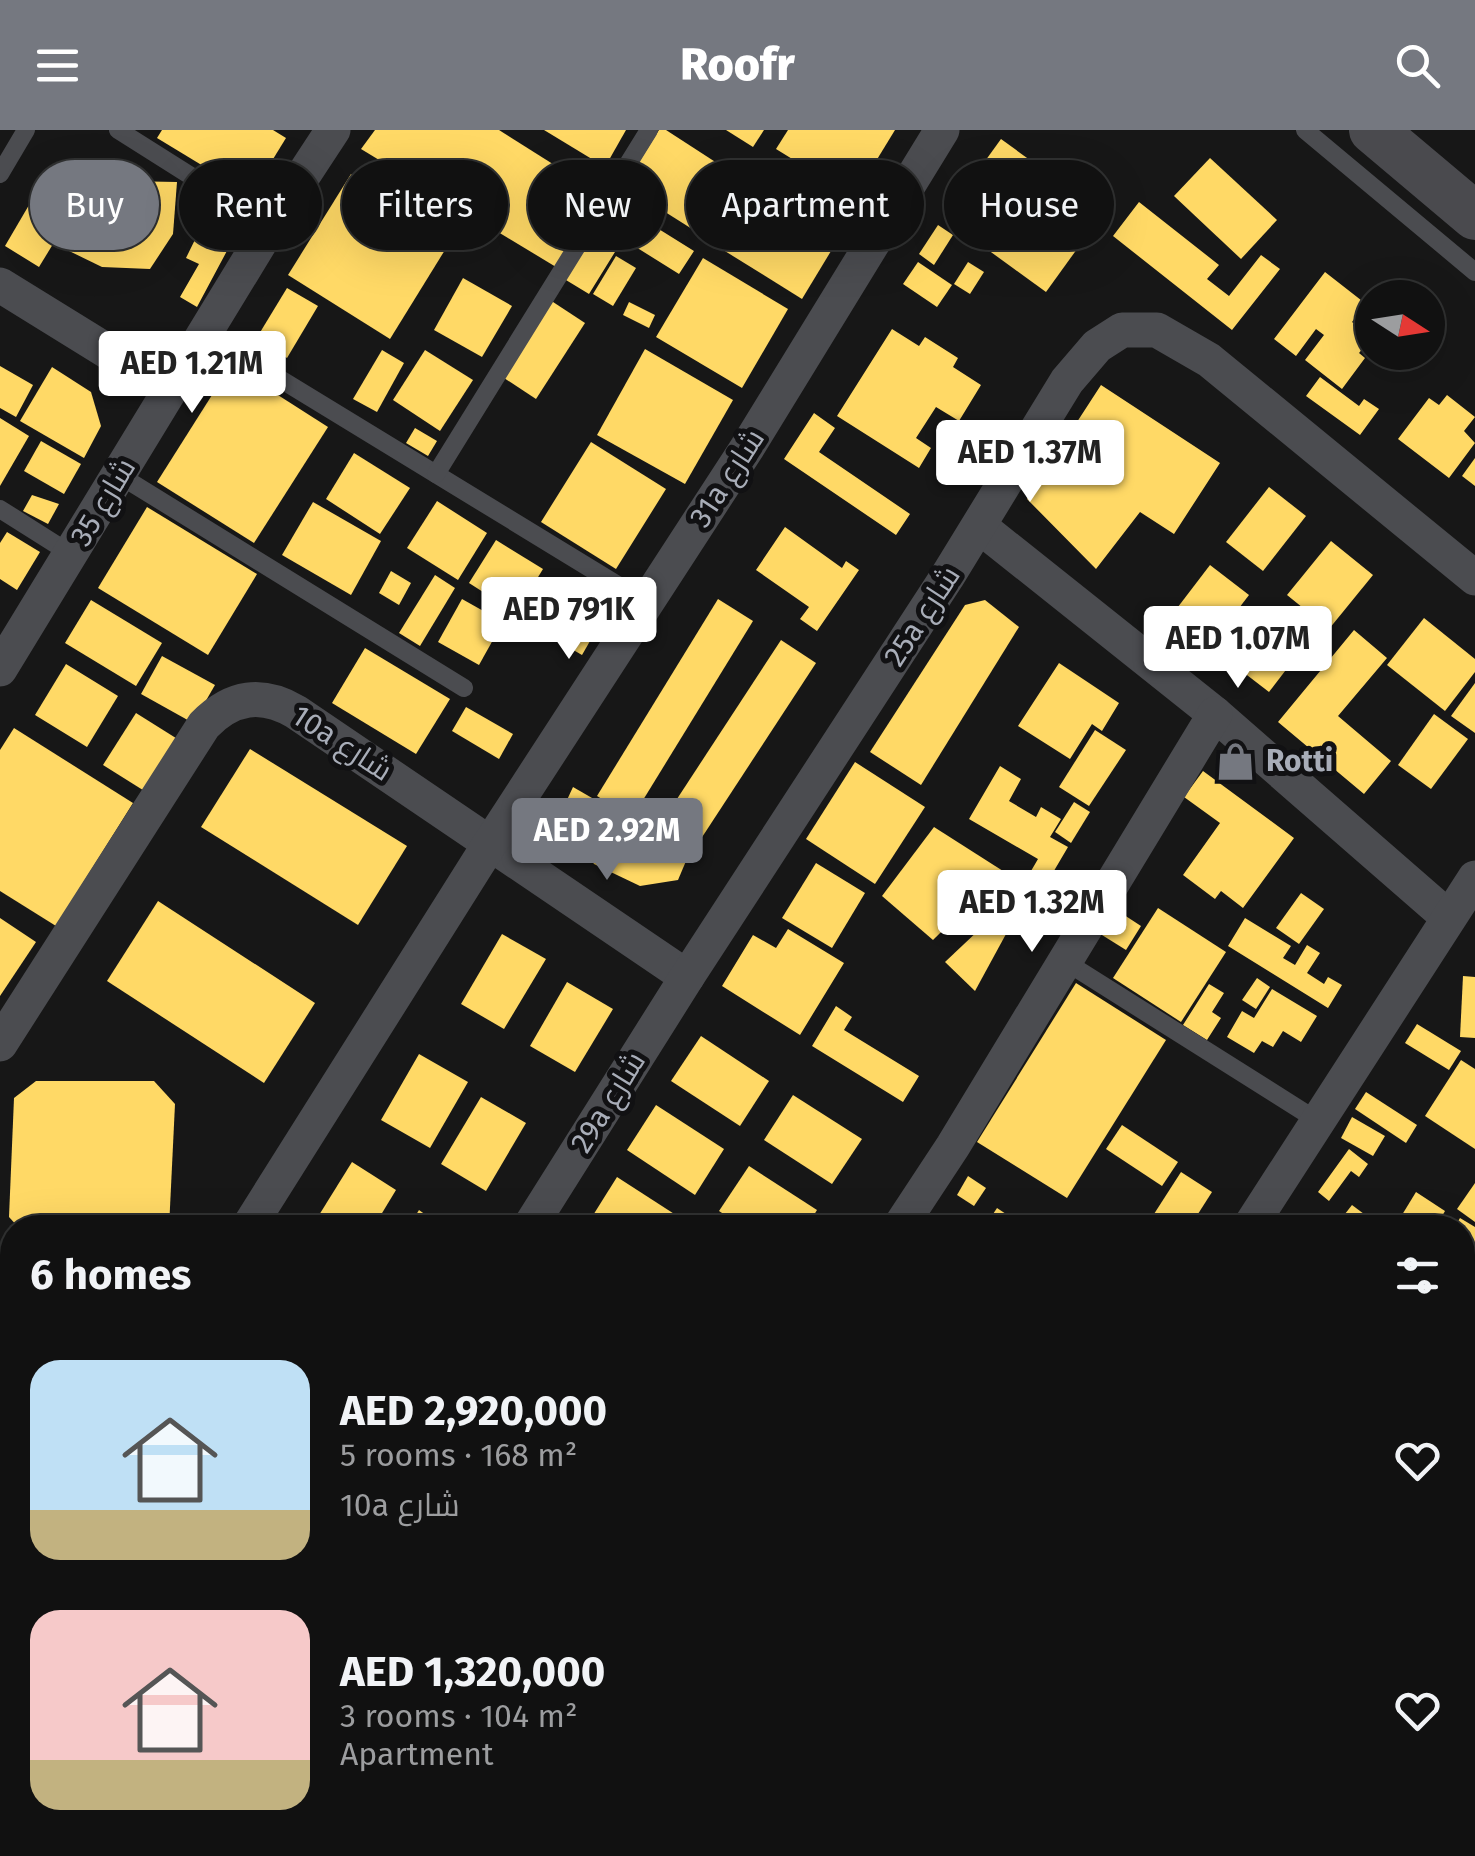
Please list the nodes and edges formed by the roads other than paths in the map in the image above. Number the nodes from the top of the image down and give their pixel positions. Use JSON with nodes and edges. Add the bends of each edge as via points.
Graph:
{"nodes":[{"id":1,"x":26,"y":130,"type":"edge"},
{"id":2,"x":118,"y":130,"type":"edge"},
{"id":3,"x":333,"y":130,"type":"edge"},
{"id":4,"x":649,"y":130,"type":"edge"},
{"id":5,"x":942,"y":130,"type":"edge"},
{"id":6,"x":1305,"y":130,"type":"edge"},
{"id":7,"x":1372,"y":130,"type":"edge"},
{"id":8,"x":313,"y":160,"type":"edge"},
{"id":9,"x":179,"y":169,"type":"edge"},
{"id":10,"x":0,"y":174,"type":"edge"},
{"id":11,"x":1475,"y":216,"type":"edge"},
{"id":12,"x":255,"y":250,"type":"edge"},
{"id":13,"x":1475,"y":272,"type":"edge"},
{"id":14,"x":0,"y":284,"type":"edge"},
{"id":15,"x":205,"y":333,"type":"junction"},
{"id":16,"x":170,"y":390,"type":"junction"},
{"id":17,"x":436,"y":474,"type":"junction"},
{"id":18,"x":119,"y":475,"type":"junction"},
{"id":19,"x":0,"y":509,"type":"edge"},
{"id":20,"x":978,"y":526,"type":"junction"},
{"id":21,"x":72,"y":554,"type":"junction"},
{"id":22,"x":1475,"y":578,"type":"edge"},
{"id":23,"x":647,"y":603,"type":"junction"},
{"id":24,"x":0,"y":669,"type":"edge"},
{"id":25,"x":464,"y":688,"type":"dead end"},
{"id":26,"x":1215,"y":714,"type":"junction"},
{"id":27,"x":491,"y":842,"type":"junction"},
{"id":28,"x":1475,"y":878,"type":"edge"},
{"id":29,"x":1448,"y":917,"type":"junction"},
{"id":30,"x":1066,"y":962,"type":"junction"},
{"id":31,"x":687,"y":977,"type":"junction"},
{"id":32,"x":0,"y":1044,"type":"edge"},
{"id":33,"x":1318,"y":1120,"type":"junction"},
{"id":34,"x":256,"y":1215,"type":"edge"},
{"id":35,"x":537,"y":1215,"type":"edge"},
{"id":36,"x":907,"y":1215,"type":"edge"},
{"id":37,"x":1258,"y":1215,"type":"edge"}],
"edges":[{"from":1,"to":10,"type":"lane"},
{"from":2,"to":9,"type":"lane"},
{"from":3,"to":8,"type":"street","name":"شارع 35"},
{"from":4,"to":17,"type":"lane"},
{"from":5,"to":23,"type":"street","name":"31a شارع"},
{"from":6,"to":13,"type":"lane"},
{"from":7,"to":11,"type":"main road"},
{"from":12,"to":15,"type":"street","name":"شارع 35"},
{"from":14,"to":16,"type":"street"},
{"from":15,"to":16,"type":"street","name":"شارع 35"},
{"from":15,"to":17,"type":"lane"},
{"from":16,"to":18,"type":"street","name":"شارع 35"},
{"from":17,"to":23,"type":"lane"},
{"from":18,"to":21,"type":"street","name":"شارع 35"},
{"from":18,"to":25,"type":"lane"},
{"from":19,"to":21,"type":"lane"},
{"from":20,"to":22,"type":"street","name":"25a شارع","via":[[1067,380],[1097,346],[1122,330],[1157,330],[1209,360]]},
{"from":20,"to":26,"type":"street"},
{"from":20,"to":31,"type":"street","name":"25a شارع"},
{"from":21,"to":24,"type":"street","name":"شارع 35"},
{"from":23,"to":27,"type":"street","name":"31a شارع"},
{"from":26,"to":29,"type":"street"},
{"from":26,"to":30,"type":"street"},
{"from":27,"to":31,"type":"street","name":"10a شارع"},
{"from":27,"to":32,"type":"street","name":"10a شارع","via":[[279,702],[238,701],[204,725]]},
{"from":27,"to":34,"type":"street","name":"31a شارع"},
{"from":28,"to":29,"type":"street"},
{"from":29,"to":33,"type":"street"},
{"from":30,"to":33,"type":"lane"},
{"from":30,"to":36,"type":"street"},
{"from":31,"to":35,"type":"street","name":"29a شارع"},
{"from":33,"to":37,"type":"street"}]}
